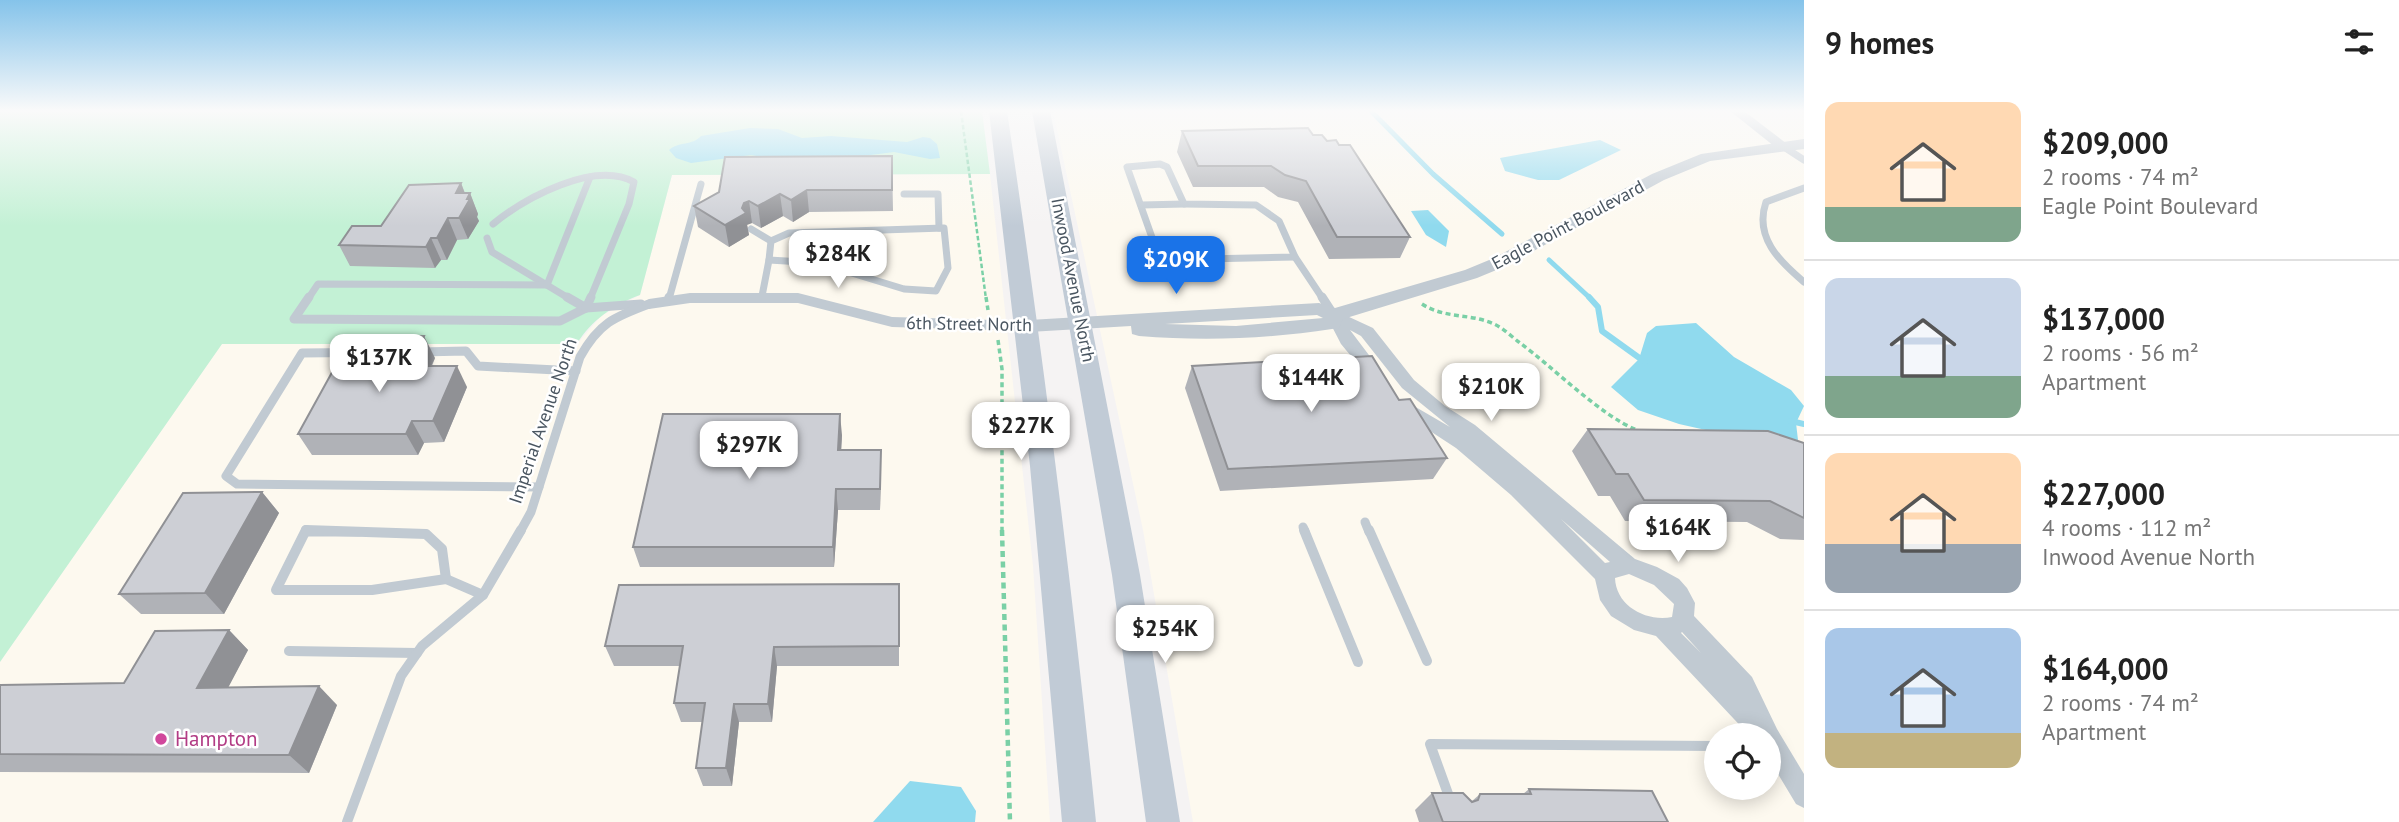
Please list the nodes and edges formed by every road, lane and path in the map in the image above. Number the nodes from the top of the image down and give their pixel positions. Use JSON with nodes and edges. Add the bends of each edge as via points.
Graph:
{"nodes":[{"id":1,"x":966,"y":149,"type":"edge"},
{"id":2,"x":1004,"y":149,"type":"edge"},
{"id":3,"x":1048,"y":149,"type":"edge"},
{"id":4,"x":1766,"y":149,"type":"edge"},
{"id":5,"x":1788,"y":149,"type":"edge"},
{"id":6,"x":1804,"y":160,"type":"edge"},
{"id":7,"x":590,"y":177,"type":"junction"},
{"id":8,"x":701,"y":184,"type":"dead end"},
{"id":9,"x":1804,"y":188,"type":"edge"},
{"id":10,"x":904,"y":194,"type":"dead end"},
{"id":11,"x":1184,"y":204,"type":"junction"},
{"id":12,"x":1141,"y":205,"type":"junction"},
{"id":13,"x":493,"y":224,"type":"dead end"},
{"id":14,"x":751,"y":229,"type":"dead end"},
{"id":15,"x":939,"y":229,"type":"junction"},
{"id":16,"x":487,"y":238,"type":"dead end"},
{"id":17,"x":771,"y":241,"type":"junction"},
{"id":18,"x":1295,"y":257,"type":"junction"},
{"id":19,"x":769,"y":260,"type":"junction"},
{"id":20,"x":1804,"y":282,"type":"edge"},
{"id":21,"x":547,"y":285,"type":"junction"},
{"id":22,"x":1407,"y":293,"type":"junction"},
{"id":23,"x":762,"y":296,"type":"junction"},
{"id":24,"x":668,"y":301,"type":"junction"},
{"id":25,"x":649,"y":304,"type":"junction"},
{"id":26,"x":586,"y":308,"type":"junction"},
{"id":27,"x":987,"y":309,"type":"dead end"},
{"id":28,"x":1334,"y":315,"type":"junction"},
{"id":29,"x":1081,"y":325,"type":"junction"},
{"id":30,"x":1029,"y":326,"type":"junction"},
{"id":31,"x":999,"y":343,"type":"dead end"},
{"id":32,"x":576,"y":371,"type":"junction"},
{"id":33,"x":1644,"y":433,"type":"edge"},
{"id":34,"x":539,"y":487,"type":"junction"},
{"id":35,"x":1365,"y":522,"type":"dead end"},
{"id":36,"x":1303,"y":527,"type":"dead end"},
{"id":37,"x":1629,"y":566,"type":"junction"},
{"id":38,"x":1605,"y":576,"type":"junction"},
{"id":39,"x":446,"y":579,"type":"junction"},
{"id":40,"x":483,"y":595,"type":"junction"},
{"id":41,"x":1674,"y":624,"type":"junction"},
{"id":42,"x":289,"y":651,"type":"dead end"},
{"id":43,"x":417,"y":653,"type":"junction"},
{"id":44,"x":1427,"y":661,"type":"dead end"},
{"id":45,"x":1358,"y":662,"type":"dead end"},
{"id":46,"x":1754,"y":723,"type":"edge"},
{"id":47,"x":1704,"y":746,"type":"edge"},
{"id":48,"x":1781,"y":759,"type":"edge"},
{"id":49,"x":1804,"y":796,"type":"edge"},
{"id":50,"x":1454,"y":811,"type":"edge"},
{"id":51,"x":346,"y":822,"type":"edge"},
{"id":52,"x":1010,"y":822,"type":"edge"},
{"id":53,"x":1079,"y":822,"type":"edge"},
{"id":54,"x":1163,"y":822,"type":"edge"}],
"edges":[{"from":1,"to":27,"type":"path"},
{"from":2,"to":30,"type":"main road"},
{"from":3,"to":29,"type":"main road","name":"Inwood Avenue North"},
{"from":4,"to":22,"type":"street","name":"Eagle Point Boulevard","via":[[1707,157],[1658,177],[1471,274]]},
{"from":5,"to":6,"type":"lane"},
{"from":7,"to":13,"type":"lane","via":[[523,201]]},
{"from":7,"to":21,"type":"lane"},
{"from":7,"to":26,"type":"lane","via":[[617,173],[634,182]]},
{"from":8,"to":24,"type":"lane"},
{"from":9,"to":20,"type":"lane","via":[[1766,202],[1761,221],[1771,248]]},
{"from":10,"to":15,"type":"lane","via":[[938,194]]},
{"from":11,"to":12,"type":"lane"},
{"from":11,"to":12,"type":"lane","via":[[1167,167],[1132,165],[1127,167]]},
{"from":11,"to":18,"type":"lane","via":[[1256,205],[1279,221]]},
{"from":12,"to":18,"type":"lane","via":[[1160,260]]},
{"from":14,"to":17,"type":"lane"},
{"from":15,"to":17,"type":"lane","via":[[789,233]]},
{"from":15,"to":19,"type":"lane","via":[[944,228],[948,268],[936,291],[904,289],[819,262]]},
{"from":16,"to":21,"type":"lane","via":[[492,252]]},
{"from":17,"to":19,"type":"lane"},
{"from":18,"to":28,"type":"lane"},
{"from":19,"to":23,"type":"lane"},
{"from":21,"to":26,"type":"lane"},
{"from":21,"to":26,"type":"lane","via":[[318,284],[294,319],[560,321]]},
{"from":22,"to":28,"type":"street","name":"Eagle Point Boulevard"},
{"from":22,"to":33,"type":"path","via":[[1438,314],[1494,324],[1621,424]]},
{"from":23,"to":24,"type":"street","name":"6th Street North"},
{"from":23,"to":30,"type":"street","name":"6th Street North","via":[[798,298],[891,322]]},
{"from":24,"to":25,"type":"street","name":"6th Street North"},
{"from":25,"to":26,"type":"lane"},
{"from":25,"to":32,"type":"lane","name":"Imperial Avenue North","via":[[602,323],[589,339]]},
{"from":28,"to":29,"type":"street","name":"Eagle Point Boulevard","via":[[1332,323],[1277,332],[1197,334]]},
{"from":28,"to":37,"type":"street","via":[[1367,332],[1408,384]]},
{"from":28,"to":38,"type":"street","via":[[1347,340],[1397,399],[1495,470]]},
{"from":29,"to":30,"type":"street","name":"6th Street North"},
{"from":29,"to":54,"type":"main road","name":"Inwood Avenue North","via":[[1126,575]]},
{"from":30,"to":53,"type":"main road"},
{"from":31,"to":52,"type":"path"},
{"from":32,"to":34,"type":"lane","name":"Imperial Avenue North"},
{"from":32,"to":34,"type":"lane","via":[[478,366],[466,351],[302,353],[226,476],[236,484]]},
{"from":34,"to":40,"type":"lane","name":"Imperial Avenue North","via":[[531,512]]},
{"from":35,"to":44,"type":"lane"},
{"from":36,"to":45,"type":"lane"},
{"from":37,"to":38,"type":"street"},
{"from":37,"to":41,"type":"street","via":[[1651,572],[1672,587],[1684,604]]},
{"from":38,"to":41,"type":"street","via":[[1606,594],[1636,622]]},
{"from":39,"to":39,"type":"lane","via":[[372,590],[276,590],[306,530],[426,534],[442,549]]},
{"from":39,"to":40,"type":"lane"},
{"from":40,"to":43,"type":"lane","name":"Imperial Avenue North"},
{"from":41,"to":46,"type":"street"},
{"from":42,"to":43,"type":"lane"},
{"from":43,"to":51,"type":"lane","name":"Imperial Avenue North","via":[[401,676]]},
{"from":47,"to":50,"type":"lane","via":[[1430,744]]},
{"from":48,"to":49,"type":"street"}]}
